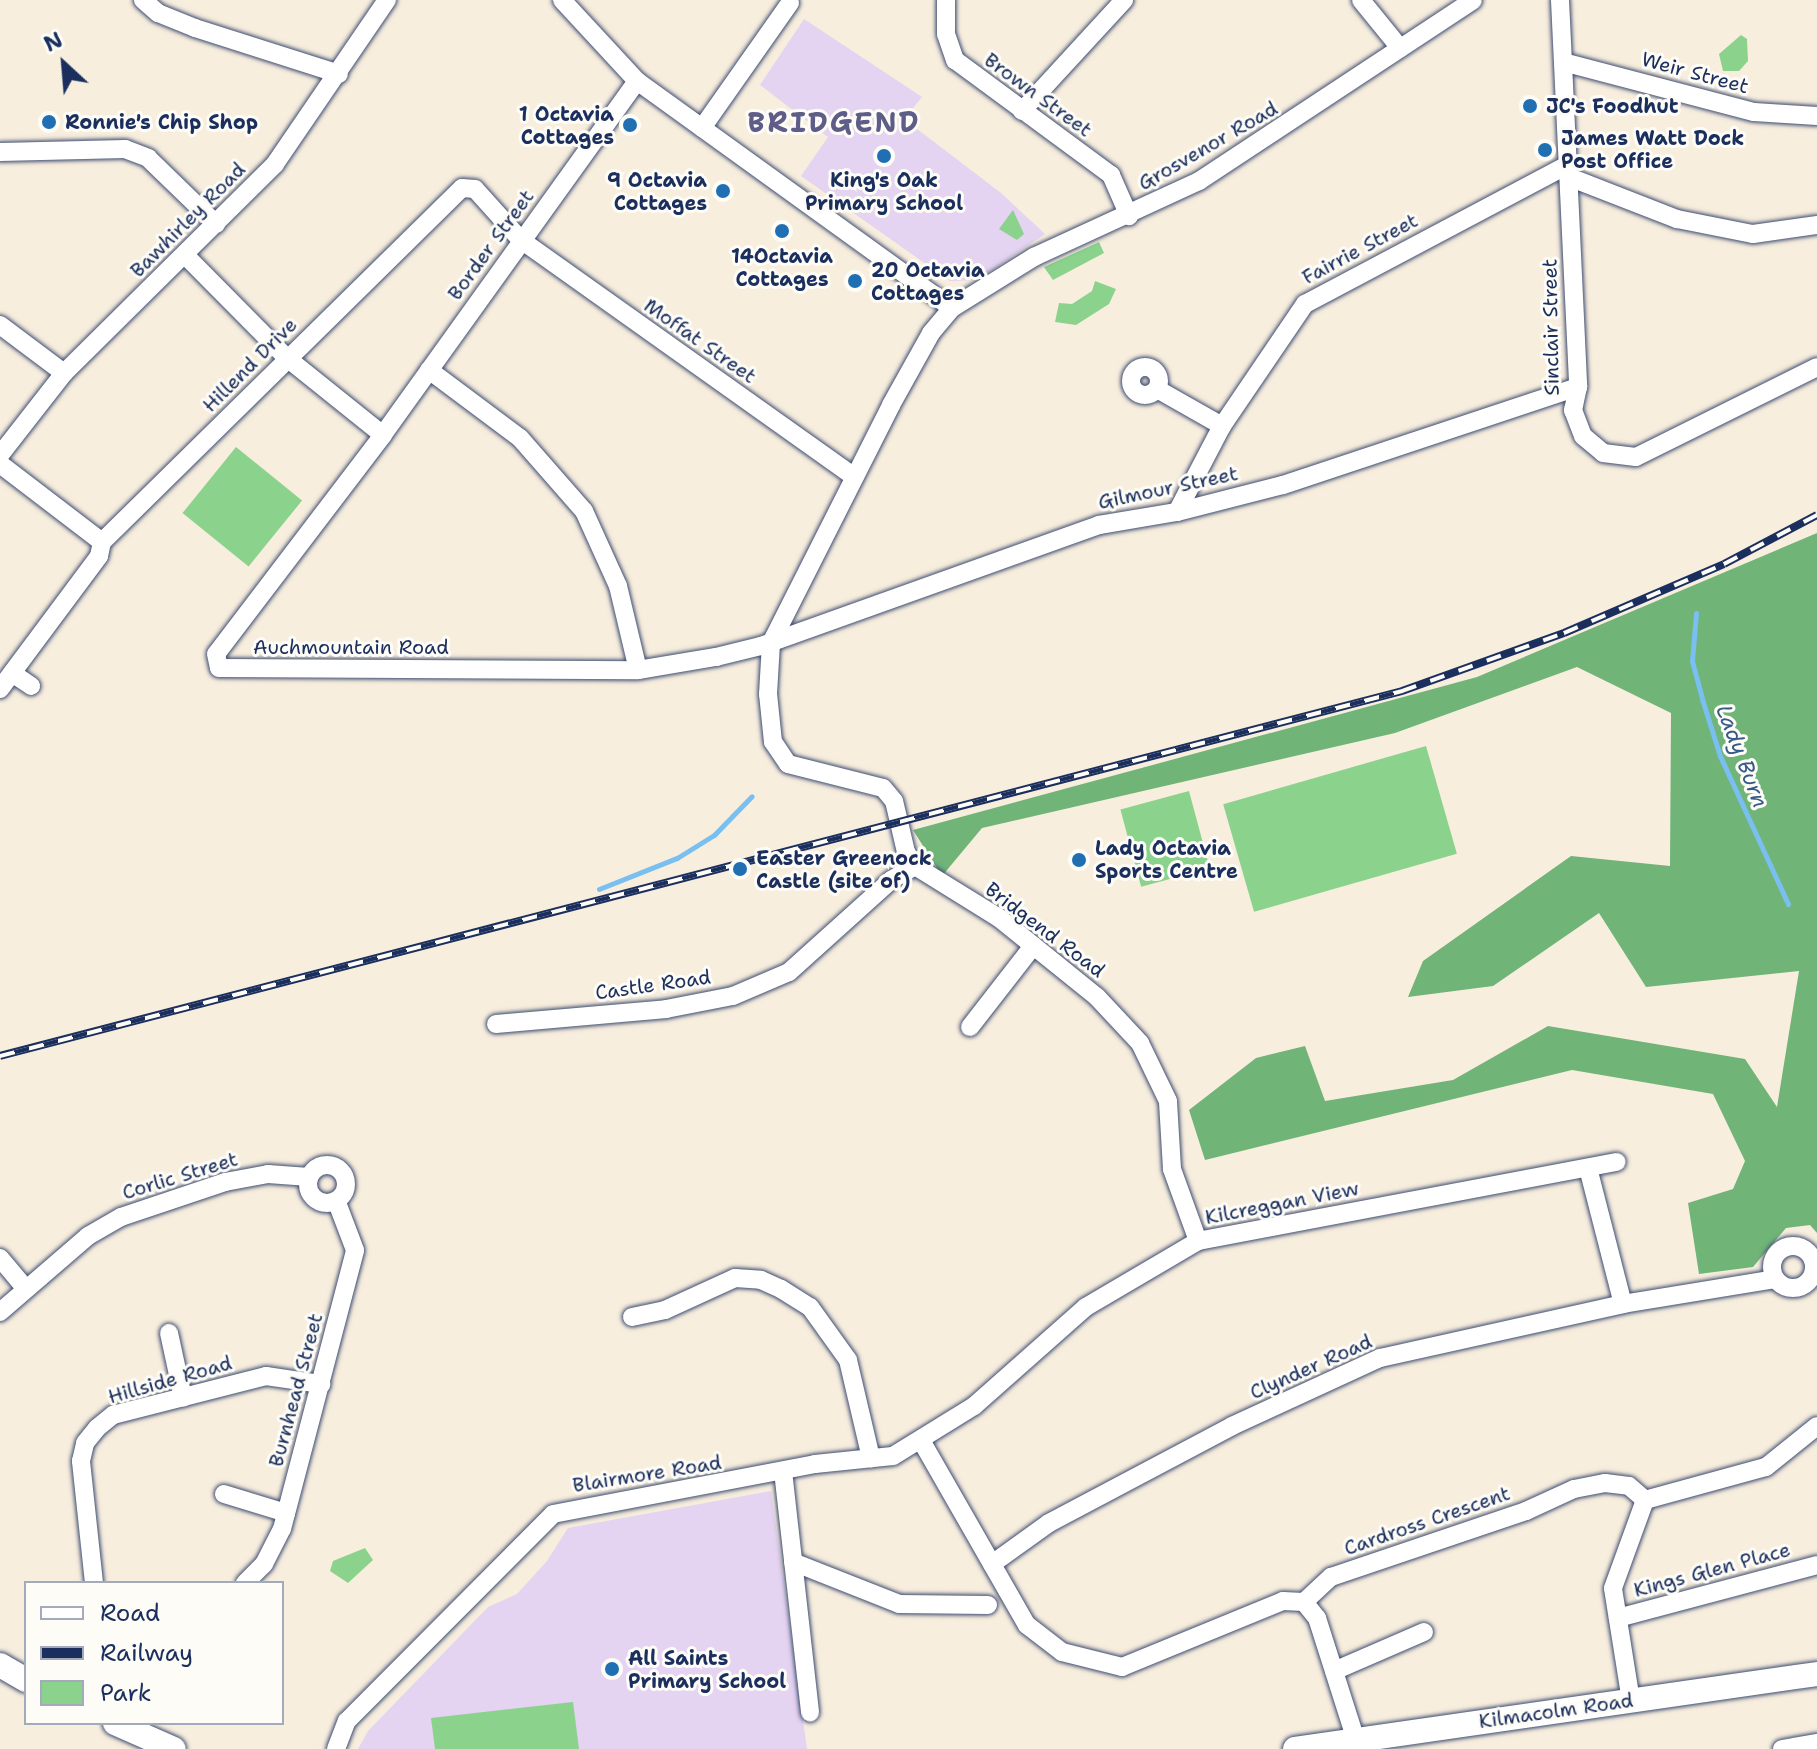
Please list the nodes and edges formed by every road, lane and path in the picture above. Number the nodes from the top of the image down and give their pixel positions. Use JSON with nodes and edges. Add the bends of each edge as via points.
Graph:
{"nodes":[{"id":1,"x":143,"y":0,"type":"edge"},
{"id":2,"x":387,"y":0,"type":"edge"},
{"id":3,"x":562,"y":0,"type":"edge"},
{"id":4,"x":946,"y":0,"type":"edge"},
{"id":5,"x":1124,"y":0,"type":"edge"},
{"id":6,"x":1361,"y":0,"type":"edge"},
{"id":7,"x":1473,"y":0,"type":"edge"},
{"id":8,"x":1560,"y":0,"type":"edge"},
{"id":9,"x":790,"y":3,"type":"dead end"},
{"id":10,"x":1400,"y":48,"type":"junction"},
{"id":11,"x":1563,"y":62,"type":"junction"},
{"id":12,"x":339,"y":74,"type":"junction"},
{"id":13,"x":637,"y":81,"type":"junction"},
{"id":14,"x":1022,"y":111,"type":"junction"},
{"id":15,"x":1817,"y":116,"type":"edge"},
{"id":16,"x":702,"y":128,"type":"junction"},
{"id":17,"x":0,"y":152,"type":"edge"},
{"id":18,"x":1568,"y":171,"type":"junction"},
{"id":19,"x":1129,"y":216,"type":"junction"},
{"id":20,"x":216,"y":224,"type":"junction"},
{"id":21,"x":1817,"y":225,"type":"edge"},
{"id":22,"x":521,"y":240,"type":"junction"},
{"id":23,"x":185,"y":255,"type":"junction"},
{"id":24,"x":952,"y":308,"type":"junction"},
{"id":25,"x":0,"y":325,"type":"edge"},
{"id":26,"x":287,"y":358,"type":"junction"},
{"id":27,"x":1817,"y":368,"type":"edge"},
{"id":28,"x":429,"y":370,"type":"junction"},
{"id":29,"x":64,"y":373,"type":"junction"},
{"id":30,"x":1578,"y":387,"type":"junction"},
{"id":31,"x":1157,"y":389,"type":"dead end"},
{"id":32,"x":1222,"y":426,"type":"junction"},
{"id":33,"x":383,"y":435,"type":"junction"},
{"id":34,"x":0,"y":455,"type":"edge"},
{"id":35,"x":0,"y":464,"type":"edge"},
{"id":36,"x":854,"y":477,"type":"junction"},
{"id":37,"x":1177,"y":512,"type":"junction"},
{"id":38,"x":102,"y":542,"type":"junction"},
{"id":39,"x":771,"y":643,"type":"junction"},
{"id":40,"x":638,"y":670,"type":"junction"},
{"id":41,"x":12,"y":673,"type":"junction"},
{"id":42,"x":31,"y":686,"type":"dead end"},
{"id":43,"x":0,"y":689,"type":"edge"},
{"id":44,"x":915,"y":866,"type":"junction"},
{"id":45,"x":1033,"y":946,"type":"junction"},
{"id":46,"x":496,"y":1024,"type":"dead end"},
{"id":47,"x":970,"y":1027,"type":"dead end"},
{"id":48,"x":1617,"y":1162,"type":"dead end"},
{"id":49,"x":1588,"y":1168,"type":"junction"},
{"id":50,"x":309,"y":1177,"type":"junction"},
{"id":51,"x":336,"y":1200,"type":"junction"},
{"id":52,"x":1198,"y":1241,"type":"junction"},
{"id":53,"x":0,"y":1258,"type":"edge"},
{"id":54,"x":1775,"y":1279,"type":"dead end"},
{"id":55,"x":25,"y":1288,"type":"junction"},
{"id":56,"x":1623,"y":1304,"type":"junction"},
{"id":57,"x":0,"y":1312,"type":"edge"},
{"id":58,"x":632,"y":1317,"type":"dead end"},
{"id":59,"x":169,"y":1333,"type":"dead end"},
{"id":60,"x":321,"y":1384,"type":"junction"},
{"id":61,"x":183,"y":1398,"type":"junction"},
{"id":62,"x":1817,"y":1426,"type":"edge"},
{"id":63,"x":922,"y":1442,"type":"junction"},
{"id":64,"x":871,"y":1458,"type":"junction"},
{"id":65,"x":783,"y":1471,"type":"junction"},
{"id":66,"x":224,"y":1494,"type":"dead end"},
{"id":67,"x":1645,"y":1500,"type":"junction"},
{"id":68,"x":286,"y":1513,"type":"junction"},
{"id":69,"x":793,"y":1562,"type":"junction"},
{"id":70,"x":992,"y":1564,"type":"junction"},
{"id":71,"x":1817,"y":1565,"type":"edge"},
{"id":72,"x":94,"y":1581,"type":"edge"},
{"id":73,"x":247,"y":1581,"type":"edge"},
{"id":74,"x":1304,"y":1602,"type":"junction"},
{"id":75,"x":988,"y":1605,"type":"dead end"},
{"id":76,"x":1618,"y":1618,"type":"junction"},
{"id":77,"x":1424,"y":1632,"type":"dead end"},
{"id":78,"x":0,"y":1665,"type":"edge"},
{"id":79,"x":1334,"y":1671,"type":"junction"},
{"id":80,"x":1817,"y":1674,"type":"edge"},
{"id":81,"x":24,"y":1679,"type":"edge"},
{"id":82,"x":1631,"y":1701,"type":"junction"},
{"id":83,"x":810,"y":1712,"type":"dead end"},
{"id":84,"x":120,"y":1725,"type":"edge"},
{"id":85,"x":1356,"y":1740,"type":"junction"},
{"id":86,"x":1817,"y":1743,"type":"edge"},
{"id":87,"x":174,"y":1749,"type":"edge"},
{"id":88,"x":336,"y":1749,"type":"edge"},
{"id":89,"x":1295,"y":1749,"type":"edge"},
{"id":90,"x":1782,"y":1749,"type":"edge"}],
"edges":[{"from":1,"to":12,"type":"street","via":[[158,13],[195,28]]},
{"from":2,"to":12,"type":"street","name":"Bawhirley Road"},
{"from":3,"to":13,"type":"street"},
{"from":4,"to":14,"type":"street","name":"Brown Street","via":[[946,34],[955,60]]},
{"from":5,"to":14,"type":"street"},
{"from":6,"to":10,"type":"street"},
{"from":7,"to":10,"type":"street","name":"Grosvenor Road"},
{"from":8,"to":11,"type":"street","name":"Sinclair Street"},
{"from":9,"to":16,"type":"street"},
{"from":10,"to":19,"type":"street","name":"Grosvenor Road","via":[[1199,181]]},
{"from":11,"to":15,"type":"street","name":"Weir Street","via":[[1754,112]]},
{"from":11,"to":18,"type":"street","name":"Sinclair Street"},
{"from":12,"to":20,"type":"street","name":"Bawhirley Road","via":[[275,164]]},
{"from":13,"to":16,"type":"street"},
{"from":13,"to":22,"type":"street","name":"Border Street"},
{"from":14,"to":19,"type":"street","name":"Brown Street","via":[[1111,175]]},
{"from":16,"to":24,"type":"street"},
{"from":17,"to":20,"type":"street","via":[[125,149],[148,158]]},
{"from":18,"to":21,"type":"street","via":[[1677,219],[1753,234]]},
{"from":18,"to":30,"type":"street","name":"Sinclair Street"},
{"from":18,"to":32,"type":"street","name":"Fairrie Street","via":[[1318,292]]},
{"from":19,"to":24,"type":"street","name":"Grosvenor Road","via":[[1034,257]]},
{"from":20,"to":23,"type":"street","name":"Bawhirley Road"},
{"from":22,"to":26,"type":"street","name":"Hillend Drive","via":[[475,189],[452,192]]},
{"from":22,"to":28,"type":"street","name":"Border Street"},
{"from":22,"to":36,"type":"street","name":"Moffat Street"},
{"from":23,"to":26,"type":"street"},
{"from":23,"to":29,"type":"street","name":"Bawhirley Road"},
{"from":24,"to":36,"type":"street","via":[[931,333]]},
{"from":25,"to":29,"type":"street"},
{"from":26,"to":33,"type":"street"},
{"from":26,"to":38,"type":"street","name":"Hillend Drive"},
{"from":27,"to":30,"type":"street","name":"Sinclair Street","via":[[1650,451],[1621,459],[1583,436],[1573,410]]},
{"from":28,"to":33,"type":"street","name":"Border Street"},
{"from":28,"to":40,"type":"street","via":[[520,438],[584,511],[618,586]]},
{"from":29,"to":34,"type":"street","name":"Bawhirley Road"},
{"from":30,"to":37,"type":"street","name":"Gilmour Street","via":[[1283,485]]},
{"from":31,"to":32,"type":"street"},
{"from":32,"to":37,"type":"street","name":"Fairrie Street"},
{"from":33,"to":40,"type":"street","name":"Auchmountain Road","via":[[216,654],[219,668]]},
{"from":35,"to":38,"type":"street"},
{"from":36,"to":39,"type":"street"},
{"from":37,"to":39,"type":"street","name":"Gilmour Street","via":[[1072,534]]},
{"from":38,"to":41,"type":"street","name":"Hillend Drive","via":[[99,556]]},
{"from":39,"to":40,"type":"street","name":"Auchmountain Road"},
{"from":39,"to":44,"type":"street","via":[[768,694],[773,742],[788,764],[883,788],[894,801],[906,852]]},
{"from":41,"to":42,"type":"street"},
{"from":41,"to":43,"type":"street","name":"Hillend Drive"},
{"from":44,"to":45,"type":"street","name":"Bridgend Road"},
{"from":44,"to":46,"type":"street","name":"Castle Road","via":[[891,880],[789,972],[733,996],[666,1009]]},
{"from":45,"to":47,"type":"street"},
{"from":45,"to":52,"type":"street","name":"Bridgend Road","via":[[1097,997],[1140,1043],[1168,1101],[1172,1169]]},
{"from":48,"to":49,"type":"street","name":"Kilcreggan View"},
{"from":49,"to":52,"type":"street","name":"Kilcreggan View"},
{"from":49,"to":56,"type":"street"},
{"from":50,"to":51,"type":"street","via":[[312,1196],[323,1203]]},
{"from":50,"to":51,"type":"street","name":"Corlic Street","via":[[321,1165],[339,1169],[346,1184]]},
{"from":50,"to":55,"type":"street","name":"Corlic Street","via":[[268,1174],[160,1202],[88,1236]]},
{"from":51,"to":60,"type":"street","name":"Burnhead Street","via":[[355,1250]]},
{"from":52,"to":63,"type":"street","name":"Kilcreggan View","via":[[1086,1307],[974,1406]]},
{"from":53,"to":55,"type":"street"},
{"from":54,"to":56,"type":"street","name":"Clynder Road"},
{"from":55,"to":57,"type":"street","name":"Corlic Street"},
{"from":56,"to":70,"type":"street","name":"Clynder Road","via":[[1380,1358],[1232,1426],[1063,1515]]},
{"from":58,"to":64,"type":"street","via":[[665,1310],[735,1278],[761,1280],[781,1289],[810,1307],[848,1360]]},
{"from":59,"to":61,"type":"street"},
{"from":60,"to":61,"type":"street","name":"Hillside Road","via":[[266,1376]]},
{"from":60,"to":68,"type":"street","name":"Burnhead Street"},
{"from":61,"to":72,"type":"street","name":"Hillside Road","via":[[113,1415],[85,1443],[82,1496]]},
{"from":62,"to":67,"type":"street","via":[[1766,1467]]},
{"from":63,"to":64,"type":"street","name":"Blairmore Road","via":[[893,1456]]},
{"from":63,"to":70,"type":"street"},
{"from":64,"to":65,"type":"street","name":"Blairmore Road"},
{"from":65,"to":69,"type":"street"},
{"from":65,"to":88,"type":"street","name":"Blairmore Road","via":[[553,1514],[347,1721]]},
{"from":66,"to":68,"type":"street"},
{"from":67,"to":74,"type":"street","name":"Cardross Crescent","via":[[1629,1486],[1605,1483],[1574,1489],[1526,1511],[1331,1577]]},
{"from":67,"to":76,"type":"street","via":[[1615,1577]]},
{"from":68,"to":73,"type":"street","name":"Burnhead Street","via":[[264,1564]]},
{"from":69,"to":75,"type":"street","via":[[899,1604]]},
{"from":69,"to":83,"type":"street"},
{"from":70,"to":74,"type":"street","via":[[1027,1625],[1062,1652],[1122,1667],[1283,1601]]},
{"from":71,"to":76,"type":"street","name":"Kings Glen Place"},
{"from":74,"to":79,"type":"street","via":[[1317,1618]]},
{"from":76,"to":82,"type":"street"},
{"from":77,"to":79,"type":"street"},
{"from":78,"to":81,"type":"main road"},
{"from":79,"to":85,"type":"street"},
{"from":80,"to":82,"type":"main road","name":"Kilmacolm Road"},
{"from":82,"to":85,"type":"main road","name":"Kilmacolm Road"},
{"from":84,"to":87,"type":"main road"},
{"from":85,"to":89,"type":"main road","name":"Kilmacolm Road"},
{"from":86,"to":90,"type":"street"}]}
